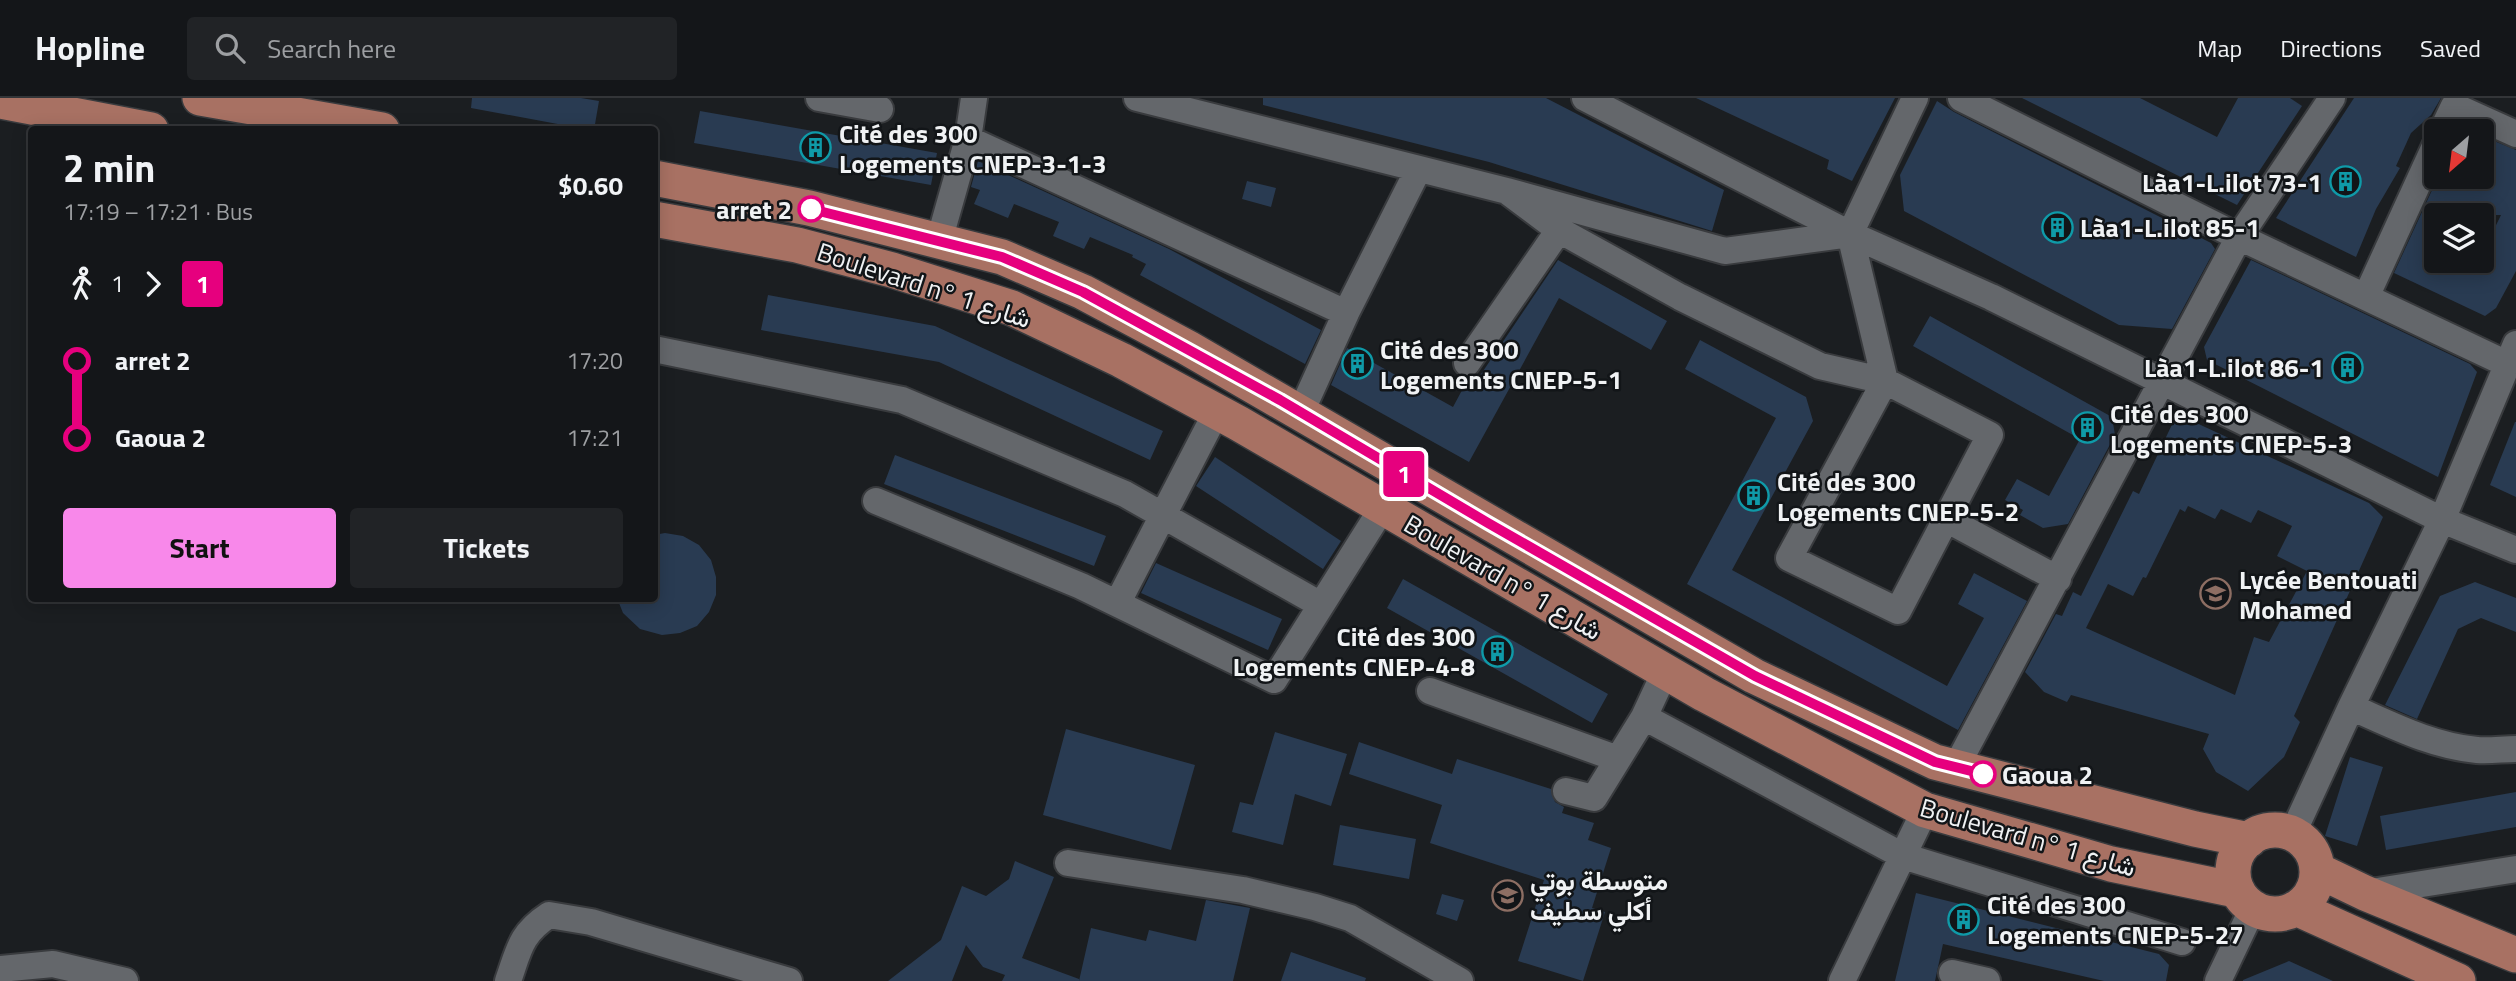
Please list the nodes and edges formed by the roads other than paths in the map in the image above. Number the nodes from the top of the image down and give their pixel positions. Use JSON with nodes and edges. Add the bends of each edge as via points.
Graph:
{"nodes":[{"id":1,"x":200,"y":98,"type":"edge"},
{"id":2,"x":819,"y":98,"type":"edge"},
{"id":3,"x":974,"y":98,"type":"edge"},
{"id":4,"x":1137,"y":98,"type":"edge"},
{"id":5,"x":1585,"y":98,"type":"edge"},
{"id":6,"x":1915,"y":98,"type":"edge"},
{"id":7,"x":1961,"y":98,"type":"edge"},
{"id":8,"x":2332,"y":98,"type":"edge"},
{"id":9,"x":0,"y":101,"type":"edge"},
{"id":10,"x":880,"y":109,"type":"dead end"},
{"id":11,"x":2448,"y":119,"type":"edge"},
{"id":12,"x":2483,"y":119,"type":"edge"},
{"id":13,"x":2494,"y":124,"type":"edge"},
{"id":14,"x":130,"y":126,"type":"edge"},
{"id":15,"x":359,"y":126,"type":"edge"},
{"id":16,"x":2516,"y":134,"type":"edge"},
{"id":17,"x":968,"y":139,"type":"junction"},
{"id":18,"x":1418,"y":170,"type":"junction"},
{"id":19,"x":2424,"y":170,"type":"edge"},
{"id":20,"x":658,"y":179,"type":"edge"},
{"id":21,"x":1507,"y":191,"type":"junction"},
{"id":22,"x":658,"y":220,"type":"edge"},
{"id":23,"x":1559,"y":230,"type":"junction"},
{"id":24,"x":1850,"y":234,"type":"junction"},
{"id":25,"x":2239,"y":237,"type":"junction"},
{"id":26,"x":939,"y":241,"type":"junction"},
{"id":27,"x":2366,"y":298,"type":"junction"},
{"id":28,"x":1346,"y":313,"type":"junction"},
{"id":29,"x":658,"y":350,"type":"edge"},
{"id":30,"x":2512,"y":354,"type":"edge"},
{"id":31,"x":1467,"y":363,"type":"dead end"},
{"id":32,"x":1885,"y":381,"type":"junction"},
{"id":33,"x":2164,"y":382,"type":"junction"},
{"id":34,"x":1217,"y":411,"type":"junction"},
{"id":35,"x":1301,"y":412,"type":"junction"},
{"id":36,"x":876,"y":501,"type":"dead end"},
{"id":37,"x":1383,"y":507,"type":"junction"},
{"id":38,"x":1164,"y":516,"type":"junction"},
{"id":39,"x":1946,"y":519,"type":"junction"},
{"id":40,"x":2442,"y":520,"type":"junction"},
{"id":41,"x":2516,"y":550,"type":"edge"},
{"id":42,"x":2058,"y":579,"type":"junction"},
{"id":43,"x":1118,"y":602,"type":"junction"},
{"id":44,"x":1321,"y":605,"type":"junction"},
{"id":45,"x":1665,"y":672,"type":"junction"},
{"id":46,"x":1430,"y":691,"type":"dead end"},
{"id":47,"x":2351,"y":707,"type":"junction"},
{"id":48,"x":1644,"y":716,"type":"junction"},
{"id":49,"x":2516,"y":749,"type":"edge"},
{"id":50,"x":1618,"y":759,"type":"junction"},
{"id":51,"x":1956,"y":767,"type":"junction"},
{"id":52,"x":1566,"y":791,"type":"dead end"},
{"id":53,"x":1925,"y":810,"type":"junction"},
{"id":54,"x":2292,"y":835,"type":"junction"},
{"id":55,"x":2249,"y":840,"type":"junction"},
{"id":56,"x":1903,"y":856,"type":"junction"},
{"id":57,"x":1068,"y":863,"type":"dead end"},
{"id":58,"x":2516,"y":869,"type":"edge"},
{"id":59,"x":2317,"y":870,"type":"junction"},
{"id":60,"x":2365,"y":893,"type":"junction"},
{"id":61,"x":2244,"y":899,"type":"junction"},
{"id":62,"x":2296,"y":908,"type":"junction"},
{"id":63,"x":2182,"y":942,"type":"dead end"},
{"id":64,"x":2516,"y":955,"type":"edge"},
{"id":65,"x":0,"y":969,"type":"edge"},
{"id":66,"x":1952,"y":973,"type":"dead end"},
{"id":67,"x":125,"y":981,"type":"edge"},
{"id":68,"x":508,"y":981,"type":"edge"},
{"id":69,"x":789,"y":981,"type":"edge"},
{"id":70,"x":1460,"y":981,"type":"edge"},
{"id":71,"x":1842,"y":981,"type":"edge"},
{"id":72,"x":1987,"y":981,"type":"edge"},
{"id":73,"x":2218,"y":981,"type":"edge"},
{"id":74,"x":2458,"y":981,"type":"edge"}],
"edges":[{"from":1,"to":15,"type":"main road"},
{"from":2,"to":10,"type":"street"},
{"from":3,"to":17,"type":"street"},
{"from":4,"to":18,"type":"street"},
{"from":5,"to":24,"type":"street"},
{"from":6,"to":24,"type":"street"},
{"from":7,"to":25,"type":"street"},
{"from":8,"to":25,"type":"street"},
{"from":9,"to":14,"type":"main road"},
{"from":11,"to":12,"type":"street","via":[[2454,106]]},
{"from":13,"to":16,"type":"street"},
{"from":17,"to":26,"type":"street"},
{"from":17,"to":28,"type":"street"},
{"from":18,"to":21,"type":"street"},
{"from":18,"to":28,"type":"street"},
{"from":19,"to":27,"type":"street"},
{"from":20,"to":26,"type":"main road","name":"Boulevard n° شارع 1","via":[[809,208]]},
{"from":21,"to":23,"type":"street"},
{"from":21,"to":24,"type":"street","via":[[1725,251]]},
{"from":22,"to":34,"type":"main road","name":"Boulevard n° شارع 1","via":[[797,245],[1012,308]]},
{"from":23,"to":31,"type":"street"},
{"from":23,"to":32,"type":"street","via":[[1820,366]]},
{"from":24,"to":32,"type":"street"},
{"from":24,"to":33,"type":"street"},
{"from":25,"to":27,"type":"street"},
{"from":25,"to":33,"type":"street"},
{"from":26,"to":35,"type":"main road","name":"Boulevard n° شارع 1","via":[[1002,257],[1083,292]]},
{"from":27,"to":30,"type":"street"},
{"from":28,"to":35,"type":"street"},
{"from":29,"to":38,"type":"street","via":[[902,400],[1125,494]]},
{"from":30,"to":40,"type":"street"},
{"from":32,"to":39,"type":"street","via":[[1990,436]]},
{"from":32,"to":39,"type":"street","via":[[1789,558],[1898,611]]},
{"from":33,"to":40,"type":"street"},
{"from":33,"to":42,"type":"street"},
{"from":34,"to":37,"type":"main road","name":"Boulevard n° شارع 1"},
{"from":34,"to":38,"type":"street"},
{"from":35,"to":51,"type":"main road","name":"Boulevard n° شارع 1","via":[[1755,676],[1935,762]]},
{"from":36,"to":43,"type":"street"},
{"from":37,"to":44,"type":"street"},
{"from":37,"to":45,"type":"main road","name":"Boulevard n° شارع 1"},
{"from":38,"to":43,"type":"street"},
{"from":38,"to":44,"type":"street"},
{"from":39,"to":42,"type":"street"},
{"from":40,"to":41,"type":"street"},
{"from":40,"to":47,"type":"street"},
{"from":42,"to":51,"type":"street"},
{"from":43,"to":44,"type":"street","via":[[1274,680]]},
{"from":45,"to":48,"type":"street"},
{"from":45,"to":53,"type":"main road","name":"Boulevard n° شارع 1"},
{"from":46,"to":50,"type":"street"},
{"from":47,"to":49,"type":"street","via":[[2446,745]]},
{"from":47,"to":54,"type":"street"},
{"from":48,"to":50,"type":"street"},
{"from":48,"to":56,"type":"street"},
{"from":50,"to":52,"type":"street","via":[[1594,798]]},
{"from":51,"to":55,"type":"main road","name":"Boulevard n° شارع 1"},
{"from":53,"to":56,"type":"street"},
{"from":53,"to":61,"type":"main road","name":"Boulevard n° شارع 1"},
{"from":54,"to":55,"type":"main road","via":[[2270,831]]},
{"from":54,"to":59,"type":"main road","via":[[2309,849]]},
{"from":55,"to":61,"type":"main road","via":[[2234,863]]},
{"from":56,"to":63,"type":"street"},
{"from":56,"to":71,"type":"street"},
{"from":57,"to":70,"type":"street","via":[[1243,890],[1315,907],[1350,918]]},
{"from":58,"to":60,"type":"street"},
{"from":59,"to":60,"type":"main road"},
{"from":59,"to":62,"type":"main road","via":[[2312,892]]},
{"from":60,"to":64,"type":"main road"},
{"from":61,"to":62,"type":"main road","via":[[2272,914]]},
{"from":61,"to":73,"type":"street"},
{"from":62,"to":74,"type":"main road"},
{"from":65,"to":67,"type":"street","via":[[53,964]]},
{"from":66,"to":72,"type":"street"},
{"from":68,"to":69,"type":"street","via":[[524,935],[549,915],[591,922]]}]}
